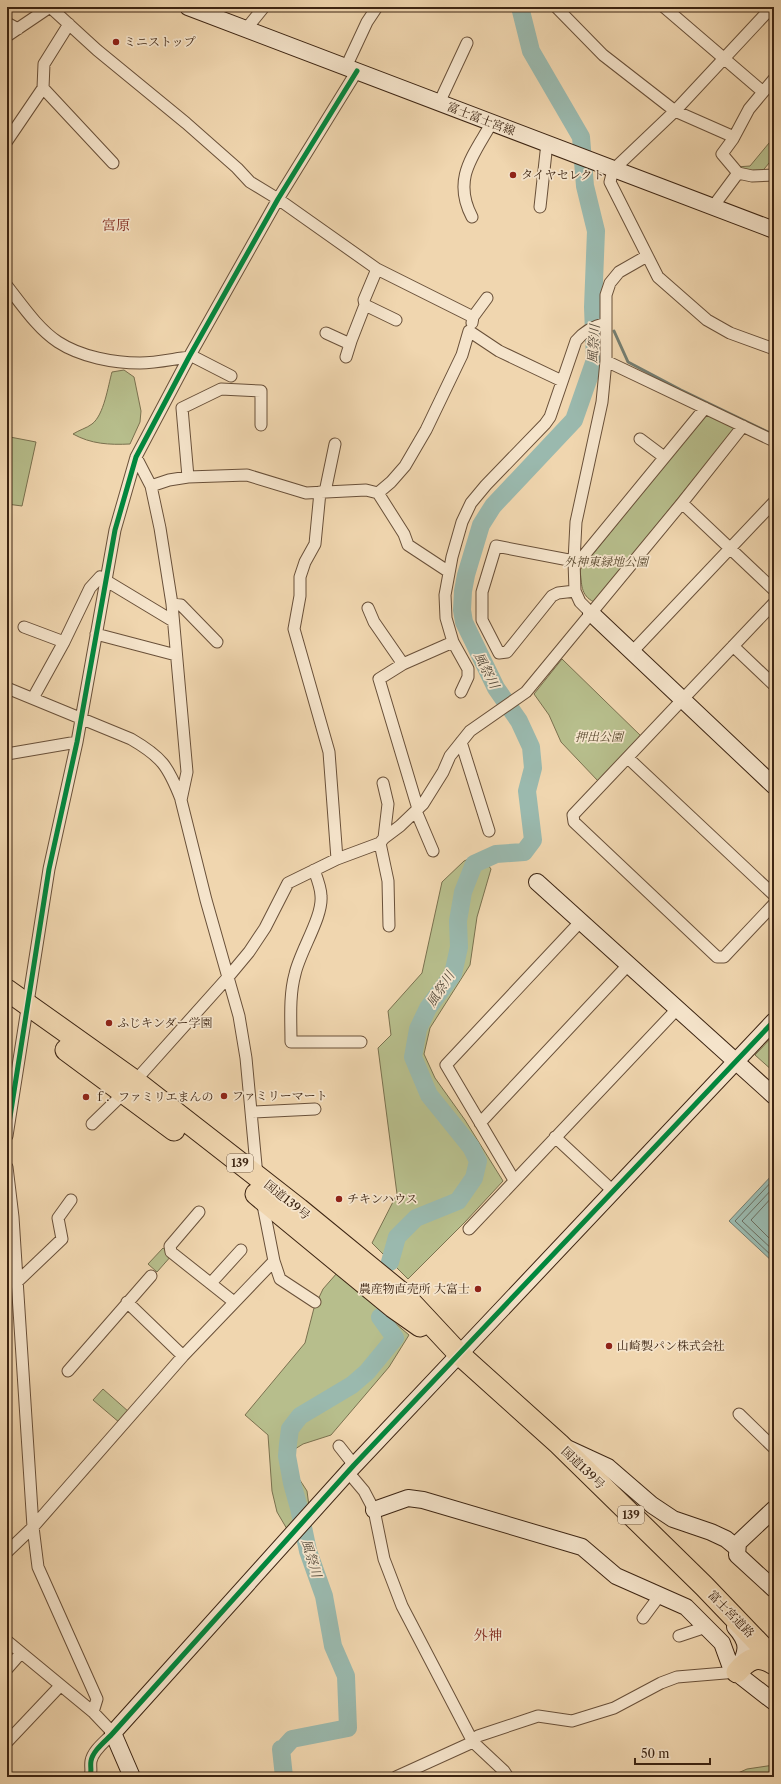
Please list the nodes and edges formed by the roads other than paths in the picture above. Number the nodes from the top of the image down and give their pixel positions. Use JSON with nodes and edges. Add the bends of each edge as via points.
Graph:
{"nodes":[{"id":1,"x":50,"y":7,"type":"edge"},
{"id":2,"x":188,"y":7,"type":"edge"},
{"id":3,"x":264,"y":7,"type":"edge"},
{"id":4,"x":377,"y":7,"type":"edge"},
{"id":5,"x":556,"y":7,"type":"edge"},
{"id":6,"x":664,"y":7,"type":"edge"},
{"id":7,"x":772,"y":7,"type":"edge"},
{"id":8,"x":7,"y":23,"type":"edge"},
{"id":9,"x":69,"y":24,"type":"junction"},
{"id":10,"x":18,"y":29,"type":"junction"},
{"id":11,"x":246,"y":29,"type":"junction"},
{"id":12,"x":7,"y":36,"type":"edge"},
{"id":13,"x":467,"y":43,"type":"dead end"},
{"id":14,"x":723,"y":59,"type":"junction"},
{"id":15,"x":352,"y":69,"type":"junction"},
{"id":16,"x":774,"y":79,"type":"edge"},
{"id":17,"x":43,"y":88,"type":"junction"},
{"id":18,"x":762,"y":91,"type":"junction"},
{"id":19,"x":439,"y":103,"type":"junction"},
{"id":20,"x":676,"y":111,"type":"junction"},
{"id":21,"x":491,"y":124,"type":"junction"},
{"id":22,"x":734,"y":137,"type":"junction"},
{"id":23,"x":7,"y":141,"type":"edge"},
{"id":24,"x":546,"y":143,"type":"junction"},
{"id":25,"x":114,"y":163,"type":"dead end"},
{"id":26,"x":613,"y":170,"type":"junction"},
{"id":27,"x":738,"y":173,"type":"junction"},
{"id":28,"x":774,"y":175,"type":"edge"},
{"id":29,"x":278,"y":199,"type":"junction"},
{"id":30,"x":540,"y":207,"type":"dead end"},
{"id":31,"x":712,"y":208,"type":"junction"},
{"id":32,"x":472,"y":217,"type":"dead end"},
{"id":33,"x":774,"y":230,"type":"edge"},
{"id":34,"x":647,"y":256,"type":"junction"},
{"id":35,"x":377,"y":270,"type":"junction"},
{"id":36,"x":7,"y":286,"type":"edge"},
{"id":37,"x":487,"y":298,"type":"dead end"},
{"id":38,"x":366,"y":305,"type":"junction"},
{"id":39,"x":473,"y":317,"type":"junction"},
{"id":40,"x":396,"y":320,"type":"dead end"},
{"id":41,"x":605,"y":323,"type":"junction"},
{"id":42,"x":469,"y":331,"type":"junction"},
{"id":43,"x":326,"y":333,"type":"dead end"},
{"id":44,"x":350,"y":344,"type":"junction"},
{"id":45,"x":774,"y":349,"type":"edge"},
{"id":46,"x":189,"y":356,"type":"junction"},
{"id":47,"x":346,"y":357,"type":"dead end"},
{"id":48,"x":606,"y":361,"type":"junction"},
{"id":49,"x":231,"y":376,"type":"dead end"},
{"id":50,"x":562,"y":381,"type":"junction"},
{"id":51,"x":705,"y":408,"type":"junction"},
{"id":52,"x":261,"y":425,"type":"dead end"},
{"id":53,"x":743,"y":426,"type":"junction"},
{"id":54,"x":640,"y":438,"type":"dead end"},
{"id":55,"x":774,"y":441,"type":"edge"},
{"id":56,"x":335,"y":444,"type":"dead end"},
{"id":57,"x":136,"y":457,"type":"junction"},
{"id":58,"x":664,"y":457,"type":"junction"},
{"id":59,"x":188,"y":477,"type":"junction"},
{"id":60,"x":151,"y":486,"type":"junction"},
{"id":61,"x":323,"y":492,"type":"junction"},
{"id":62,"x":378,"y":492,"type":"junction"},
{"id":63,"x":774,"y":502,"type":"edge"},
{"id":64,"x":682,"y":503,"type":"junction"},
{"id":65,"x":730,"y":548,"type":"junction"},
{"id":66,"x":574,"y":561,"type":"junction"},
{"id":67,"x":448,"y":572,"type":"junction"},
{"id":68,"x":106,"y":581,"type":"junction"},
{"id":69,"x":774,"y":590,"type":"edge"},
{"id":70,"x":575,"y":591,"type":"junction"},
{"id":71,"x":774,"y":603,"type":"edge"},
{"id":72,"x":172,"y":604,"type":"junction"},
{"id":73,"x":368,"y":608,"type":"dead end"},
{"id":74,"x":591,"y":613,"type":"junction"},
{"id":75,"x":173,"y":621,"type":"junction"},
{"id":76,"x":24,"y":627,"type":"dead end"},
{"id":77,"x":96,"y":634,"type":"junction"},
{"id":78,"x":64,"y":642,"type":"junction"},
{"id":79,"x":217,"y":642,"type":"dead end"},
{"id":80,"x":453,"y":642,"type":"junction"},
{"id":81,"x":733,"y":646,"type":"junction"},
{"id":82,"x":632,"y":652,"type":"junction"},
{"id":83,"x":176,"y":654,"type":"junction"},
{"id":84,"x":403,"y":664,"type":"junction"},
{"id":85,"x":774,"y":685,"type":"edge"},
{"id":86,"x":7,"y":688,"type":"edge"},
{"id":87,"x":461,"y":692,"type":"dead end"},
{"id":88,"x":33,"y":698,"type":"junction"},
{"id":89,"x":682,"y":699,"type":"junction"},
{"id":90,"x":81,"y":718,"type":"junction"},
{"id":91,"x":77,"y":742,"type":"junction"},
{"id":92,"x":461,"y":742,"type":"junction"},
{"id":93,"x":7,"y":754,"type":"edge"},
{"id":94,"x":628,"y":758,"type":"junction"},
{"id":95,"x":383,"y":783,"type":"dead end"},
{"id":96,"x":774,"y":786,"type":"edge"},
{"id":97,"x":181,"y":800,"type":"junction"},
{"id":98,"x":417,"y":810,"type":"junction"},
{"id":99,"x":489,"y":831,"type":"dead end"},
{"id":100,"x":382,"y":840,"type":"junction"},
{"id":101,"x":433,"y":851,"type":"dead end"},
{"id":102,"x":337,"y":860,"type":"junction"},
{"id":103,"x":314,"y":870,"type":"junction"},
{"id":104,"x":537,"y":882,"type":"dead end"},
{"id":105,"x":774,"y":895,"type":"edge"},
{"id":106,"x":774,"y":904,"type":"edge"},
{"id":107,"x":581,"y":921,"type":"junction"},
{"id":108,"x":389,"y":926,"type":"dead end"},
{"id":109,"x":629,"y":964,"type":"junction"},
{"id":110,"x":229,"y":976,"type":"junction"},
{"id":111,"x":7,"y":990,"type":"edge"},
{"id":112,"x":678,"y":1008,"type":"junction"},
{"id":113,"x":20,"y":1011,"type":"edge"},
{"id":114,"x":774,"y":1021,"type":"edge"},
{"id":115,"x":361,"y":1042,"type":"dead end"},
{"id":116,"x":736,"y":1061,"type":"junction"},
{"id":117,"x":130,"y":1086,"type":"junction"},
{"id":118,"x":774,"y":1096,"type":"edge"},
{"id":119,"x":10,"y":1102,"type":"edge"},
{"id":120,"x":315,"y":1110,"type":"dead end"},
{"id":121,"x":252,"y":1112,"type":"junction"},
{"id":122,"x":480,"y":1123,"type":"junction"},
{"id":123,"x":92,"y":1124,"type":"dead end"},
{"id":124,"x":7,"y":1136,"type":"edge"},
{"id":125,"x":555,"y":1137,"type":"junction"},
{"id":126,"x":7,"y":1167,"type":"edge"},
{"id":127,"x":257,"y":1176,"type":"junction"},
{"id":128,"x":514,"y":1180,"type":"junction"},
{"id":129,"x":613,"y":1191,"type":"junction"},
{"id":130,"x":261,"y":1198,"type":"junction"},
{"id":131,"x":72,"y":1200,"type":"dead end"},
{"id":132,"x":199,"y":1212,"type":"dead end"},
{"id":133,"x":10,"y":1220,"type":"edge"},
{"id":134,"x":469,"y":1229,"type":"dead end"},
{"id":135,"x":241,"y":1250,"type":"dead end"},
{"id":136,"x":274,"y":1261,"type":"junction"},
{"id":137,"x":151,"y":1276,"type":"dead end"},
{"id":138,"x":17,"y":1282,"type":"junction"},
{"id":139,"x":211,"y":1283,"type":"junction"},
{"id":140,"x":127,"y":1302,"type":"junction"},
{"id":141,"x":234,"y":1302,"type":"junction"},
{"id":142,"x":315,"y":1302,"type":"dead end"},
{"id":143,"x":459,"y":1354,"type":"junction"},
{"id":144,"x":183,"y":1356,"type":"junction"},
{"id":145,"x":68,"y":1371,"type":"dead end"},
{"id":146,"x":739,"y":1414,"type":"dead end"},
{"id":147,"x":559,"y":1444,"type":"junction"},
{"id":148,"x":339,"y":1446,"type":"dead end"},
{"id":149,"x":774,"y":1448,"type":"edge"},
{"id":150,"x":351,"y":1468,"type":"junction"},
{"id":151,"x":774,"y":1509,"type":"edge"},
{"id":152,"x":374,"y":1510,"type":"junction"},
{"id":153,"x":33,"y":1527,"type":"junction"},
{"id":154,"x":737,"y":1548,"type":"junction"},
{"id":155,"x":7,"y":1552,"type":"edge"},
{"id":156,"x":704,"y":1586,"type":"junction"},
{"id":157,"x":774,"y":1589,"type":"edge"},
{"id":158,"x":660,"y":1595,"type":"junction"},
{"id":159,"x":643,"y":1618,"type":"dead end"},
{"id":160,"x":706,"y":1627,"type":"junction"},
{"id":161,"x":679,"y":1636,"type":"dead end"},
{"id":162,"x":7,"y":1641,"type":"edge"},
{"id":163,"x":21,"y":1653,"type":"junction"},
{"id":164,"x":774,"y":1659,"type":"edge"},
{"id":165,"x":774,"y":1664,"type":"edge"},
{"id":166,"x":7,"y":1669,"type":"edge"},
{"id":167,"x":737,"y":1672,"type":"junction"},
{"id":168,"x":60,"y":1686,"type":"junction"},
{"id":169,"x":774,"y":1702,"type":"edge"},
{"id":170,"x":93,"y":1712,"type":"junction"},
{"id":171,"x":113,"y":1733,"type":"junction"},
{"id":172,"x":7,"y":1742,"type":"edge"},
{"id":173,"x":473,"y":1742,"type":"junction"},
{"id":174,"x":90,"y":1777,"type":"edge"},
{"id":175,"x":132,"y":1777,"type":"edge"},
{"id":176,"x":396,"y":1777,"type":"edge"},
{"id":177,"x":508,"y":1777,"type":"edge"}],
"edges":[{"from":1,"to":9,"type":"street"},
{"from":1,"to":10,"type":"street"},
{"from":2,"to":11,"type":"street","name":"富士富士宮線"},
{"from":3,"to":11,"type":"street"},
{"from":4,"to":15,"type":"street","via":[[367,22]]},
{"from":5,"to":20,"type":"street","via":[[603,55]]},
{"from":6,"to":14,"type":"street"},
{"from":7,"to":14,"type":"street"},
{"from":8,"to":10,"type":"street"},
{"from":9,"to":17,"type":"street","via":[[44,64]]},
{"from":9,"to":29,"type":"street","via":[[250,182]]},
{"from":10,"to":12,"type":"street"},
{"from":11,"to":15,"type":"street","name":"富士富士宮線"},
{"from":13,"to":19,"type":"street"},
{"from":14,"to":18,"type":"street"},
{"from":14,"to":20,"type":"street"},
{"from":15,"to":19,"type":"street","name":"富士富士宮線"},
{"from":15,"to":29,"type":"street"},
{"from":16,"to":18,"type":"street"},
{"from":17,"to":23,"type":"street"},
{"from":17,"to":25,"type":"street"},
{"from":18,"to":22,"type":"street"},
{"from":19,"to":21,"type":"street","name":"富士富士宮線"},
{"from":20,"to":22,"type":"street"},
{"from":20,"to":26,"type":"street"},
{"from":21,"to":24,"type":"street","name":"富士富士宮線"},
{"from":21,"to":32,"type":"street","via":[[465,171],[463,187]]},
{"from":22,"to":27,"type":"street","via":[[722,154]]},
{"from":24,"to":26,"type":"street","name":"富士富士宮線"},
{"from":24,"to":30,"type":"street"},
{"from":26,"to":31,"type":"street","name":"富士富士宮線"},
{"from":26,"to":34,"type":"street","via":[[610,182]]},
{"from":27,"to":28,"type":"street","via":[[752,176]]},
{"from":27,"to":31,"type":"street"},
{"from":29,"to":35,"type":"street"},
{"from":29,"to":46,"type":"street"},
{"from":31,"to":33,"type":"street","name":"富士富士宮線"},
{"from":34,"to":41,"type":"street","via":[[619,272],[610,283],[606,295]]},
{"from":34,"to":45,"type":"street","via":[[658,278],[708,320],[730,333]]},
{"from":35,"to":38,"type":"street","via":[[364,300]]},
{"from":35,"to":39,"type":"street"},
{"from":36,"to":46,"type":"street","via":[[37,322],[58,342],[78,352],[112,361],[141,364]]},
{"from":37,"to":39,"type":"street"},
{"from":38,"to":40,"type":"street"},
{"from":38,"to":44,"type":"street"},
{"from":39,"to":42,"type":"street"},
{"from":41,"to":48,"type":"street"},
{"from":41,"to":50,"type":"street","via":[[587,330],[576,341]]},
{"from":42,"to":50,"type":"street","via":[[499,351]]},
{"from":42,"to":62,"type":"street","via":[[462,355],[426,430],[405,466]]},
{"from":43,"to":44,"type":"street"},
{"from":44,"to":47,"type":"street"},
{"from":46,"to":49,"type":"street"},
{"from":46,"to":57,"type":"street"},
{"from":48,"to":51,"type":"street"},
{"from":48,"to":66,"type":"street","via":[[602,402],[576,522]]},
{"from":50,"to":67,"type":"street","via":[[550,417],[545,424],[471,503],[462,522]]},
{"from":51,"to":53,"type":"street"},
{"from":51,"to":58,"type":"street"},
{"from":52,"to":59,"type":"street","via":[[261,391],[221,389],[182,408]]},
{"from":53,"to":55,"type":"street"},
{"from":53,"to":64,"type":"street"},
{"from":54,"to":58,"type":"street"},
{"from":56,"to":61,"type":"street"},
{"from":57,"to":60,"type":"street"},
{"from":57,"to":68,"type":"street","via":[[115,530]]},
{"from":58,"to":66,"type":"street","via":[[581,559]]},
{"from":59,"to":60,"type":"street"},
{"from":59,"to":61,"type":"street","via":[[247,475],[306,492]]},
{"from":60,"to":72,"type":"street"},
{"from":61,"to":62,"type":"street"},
{"from":61,"to":102,"type":"street","via":[[315,544],[300,577],[300,596],[294,629],[329,752]]},
{"from":62,"to":67,"type":"street","via":[[408,545]]},
{"from":63,"to":65,"type":"street"},
{"from":64,"to":65,"type":"street"},
{"from":64,"to":74,"type":"street"},
{"from":65,"to":69,"type":"street"},
{"from":65,"to":82,"type":"street"},
{"from":66,"to":70,"type":"street"},
{"from":66,"to":70,"type":"street","via":[[496,546],[482,592],[482,620],[499,652],[507,652],[552,596]]},
{"from":67,"to":80,"type":"street","via":[[446,618]]},
{"from":68,"to":75,"type":"street"},
{"from":68,"to":77,"type":"street"},
{"from":68,"to":78,"type":"street","via":[[100,577],[90,588]]},
{"from":70,"to":74,"type":"street","via":[[580,602]]},
{"from":71,"to":81,"type":"street"},
{"from":72,"to":75,"type":"street"},
{"from":72,"to":79,"type":"street","via":[[181,605]]},
{"from":73,"to":84,"type":"street","via":[[374,622]]},
{"from":74,"to":82,"type":"street"},
{"from":74,"to":92,"type":"street","via":[[526,692],[470,731]]},
{"from":75,"to":83,"type":"street"},
{"from":76,"to":78,"type":"street"},
{"from":77,"to":83,"type":"street"},
{"from":77,"to":90,"type":"street"},
{"from":78,"to":88,"type":"street"},
{"from":80,"to":84,"type":"street"},
{"from":80,"to":87,"type":"street","via":[[468,669],[468,677]]},
{"from":81,"to":85,"type":"street"},
{"from":81,"to":89,"type":"street"},
{"from":82,"to":89,"type":"street"},
{"from":83,"to":97,"type":"street","via":[[187,772]]},
{"from":84,"to":98,"type":"street","via":[[379,679]]},
{"from":86,"to":88,"type":"street"},
{"from":88,"to":90,"type":"street"},
{"from":89,"to":94,"type":"street"},
{"from":89,"to":96,"type":"street"},
{"from":90,"to":91,"type":"street"},
{"from":90,"to":97,"type":"street","via":[[150,750],[171,774]]},
{"from":91,"to":93,"type":"street"},
{"from":91,"to":113,"type":"street"},
{"from":92,"to":98,"type":"street"},
{"from":92,"to":99,"type":"street"},
{"from":94,"to":105,"type":"street"},
{"from":94,"to":106,"type":"street","via":[[573,815],[574,822],[717,957],[724,957]]},
{"from":95,"to":100,"type":"street","via":[[388,804]]},
{"from":97,"to":110,"type":"street","via":[[206,900]]},
{"from":98,"to":100,"type":"street"},
{"from":98,"to":101,"type":"street"},
{"from":100,"to":102,"type":"street"},
{"from":100,"to":108,"type":"street","via":[[388,881]]},
{"from":102,"to":103,"type":"street"},
{"from":103,"to":110,"type":"street","via":[[288,883],[265,928]]},
{"from":103,"to":115,"type":"street","via":[[322,897],[317,920],[300,955],[294,976],[290,1009],[291,1042]]},
{"from":104,"to":107,"type":"street"},
{"from":107,"to":109,"type":"street"},
{"from":107,"to":122,"type":"street","via":[[446,1065]]},
{"from":109,"to":112,"type":"street"},
{"from":109,"to":122,"type":"street"},
{"from":110,"to":117,"type":"street"},
{"from":110,"to":121,"type":"street","via":[[241,1024]]},
{"from":111,"to":113,"type":"highway","name":"国道139号","number":"139"},
{"from":112,"to":116,"type":"street"},
{"from":112,"to":125,"type":"street"},
{"from":113,"to":117,"type":"highway","name":"国道139号","number":"139"},
{"from":113,"to":119,"type":"street"},
{"from":114,"to":116,"type":"street"},
{"from":116,"to":118,"type":"street"},
{"from":116,"to":129,"type":"street"},
{"from":117,"to":123,"type":"street"},
{"from":117,"to":127,"type":"highway","name":"国道139号","number":"139"},
{"from":117,"to":130,"type":"highway","name":"国道139号","number":"139"},
{"from":119,"to":124,"type":"street"},
{"from":120,"to":121,"type":"street"},
{"from":121,"to":127,"type":"street"},
{"from":122,"to":128,"type":"street"},
{"from":125,"to":128,"type":"street"},
{"from":125,"to":129,"type":"street"},
{"from":126,"to":133,"type":"street"},
{"from":127,"to":143,"type":"highway","name":"国道139号","number":"139","via":[[404,1295]]},
{"from":128,"to":134,"type":"street"},
{"from":129,"to":143,"type":"street"},
{"from":130,"to":136,"type":"street"},
{"from":130,"to":143,"type":"highway","name":"国道139号","number":"139","via":[[393,1306]]},
{"from":131,"to":138,"type":"street","via":[[58,1218],[62,1240]]},
{"from":132,"to":139,"type":"street","via":[[170,1246],[171,1252]]},
{"from":133,"to":138,"type":"street"},
{"from":135,"to":139,"type":"street"},
{"from":136,"to":141,"type":"street"},
{"from":136,"to":142,"type":"street","via":[[280,1279]]},
{"from":137,"to":140,"type":"street"},
{"from":138,"to":153,"type":"street"},
{"from":139,"to":141,"type":"street"},
{"from":140,"to":144,"type":"street"},
{"from":140,"to":145,"type":"street"},
{"from":141,"to":144,"type":"street"},
{"from":143,"to":147,"type":"highway","name":"国道139号","number":"139"},
{"from":143,"to":150,"type":"street"},
{"from":144,"to":153,"type":"street"},
{"from":146,"to":149,"type":"street"},
{"from":147,"to":154,"type":"street","via":[[608,1467],[652,1505],[673,1519],[711,1532]]},
{"from":147,"to":156,"type":"highway","name":"国道139号","number":"139"},
{"from":148,"to":150,"type":"street"},
{"from":150,"to":152,"type":"street"},
{"from":150,"to":171,"type":"street"},
{"from":151,"to":154,"type":"street","via":[[738,1544]]},
{"from":152,"to":158,"type":"street","via":[[408,1498],[423,1500],[480,1519],[582,1547],[616,1576]]},
{"from":152,"to":173,"type":"street","via":[[384,1559],[402,1606]]},
{"from":153,"to":155,"type":"street"},
{"from":153,"to":170,"type":"street","via":[[38,1567],[98,1699]]},
{"from":154,"to":157,"type":"street","via":[[737,1555]]},
{"from":156,"to":164,"type":"highway","name":"富士宮道路","number":"139"},
{"from":156,"to":167,"type":"street","via":[[712,1600],[742,1635],[746,1645],[746,1654]]},
{"from":158,"to":159,"type":"street"},
{"from":158,"to":160,"type":"street","via":[[686,1607]]},
{"from":160,"to":161,"type":"street"},
{"from":160,"to":167,"type":"street","via":[[722,1643],[730,1665]]},
{"from":162,"to":163,"type":"street"},
{"from":163,"to":166,"type":"street"},
{"from":163,"to":168,"type":"street"},
{"from":165,"to":167,"type":"highway","via":[[756,1658],[745,1663]]},
{"from":167,"to":169,"type":"street"},
{"from":167,"to":173,"type":"street","via":[[677,1677],[614,1708],[572,1721],[538,1716],[478,1736]]},
{"from":168,"to":170,"type":"street"},
{"from":168,"to":172,"type":"street"},
{"from":170,"to":171,"type":"street"},
{"from":171,"to":174,"type":"street","via":[[94,1752]]},
{"from":171,"to":175,"type":"street"},
{"from":173,"to":176,"type":"street"},
{"from":173,"to":177,"type":"street"}]}
